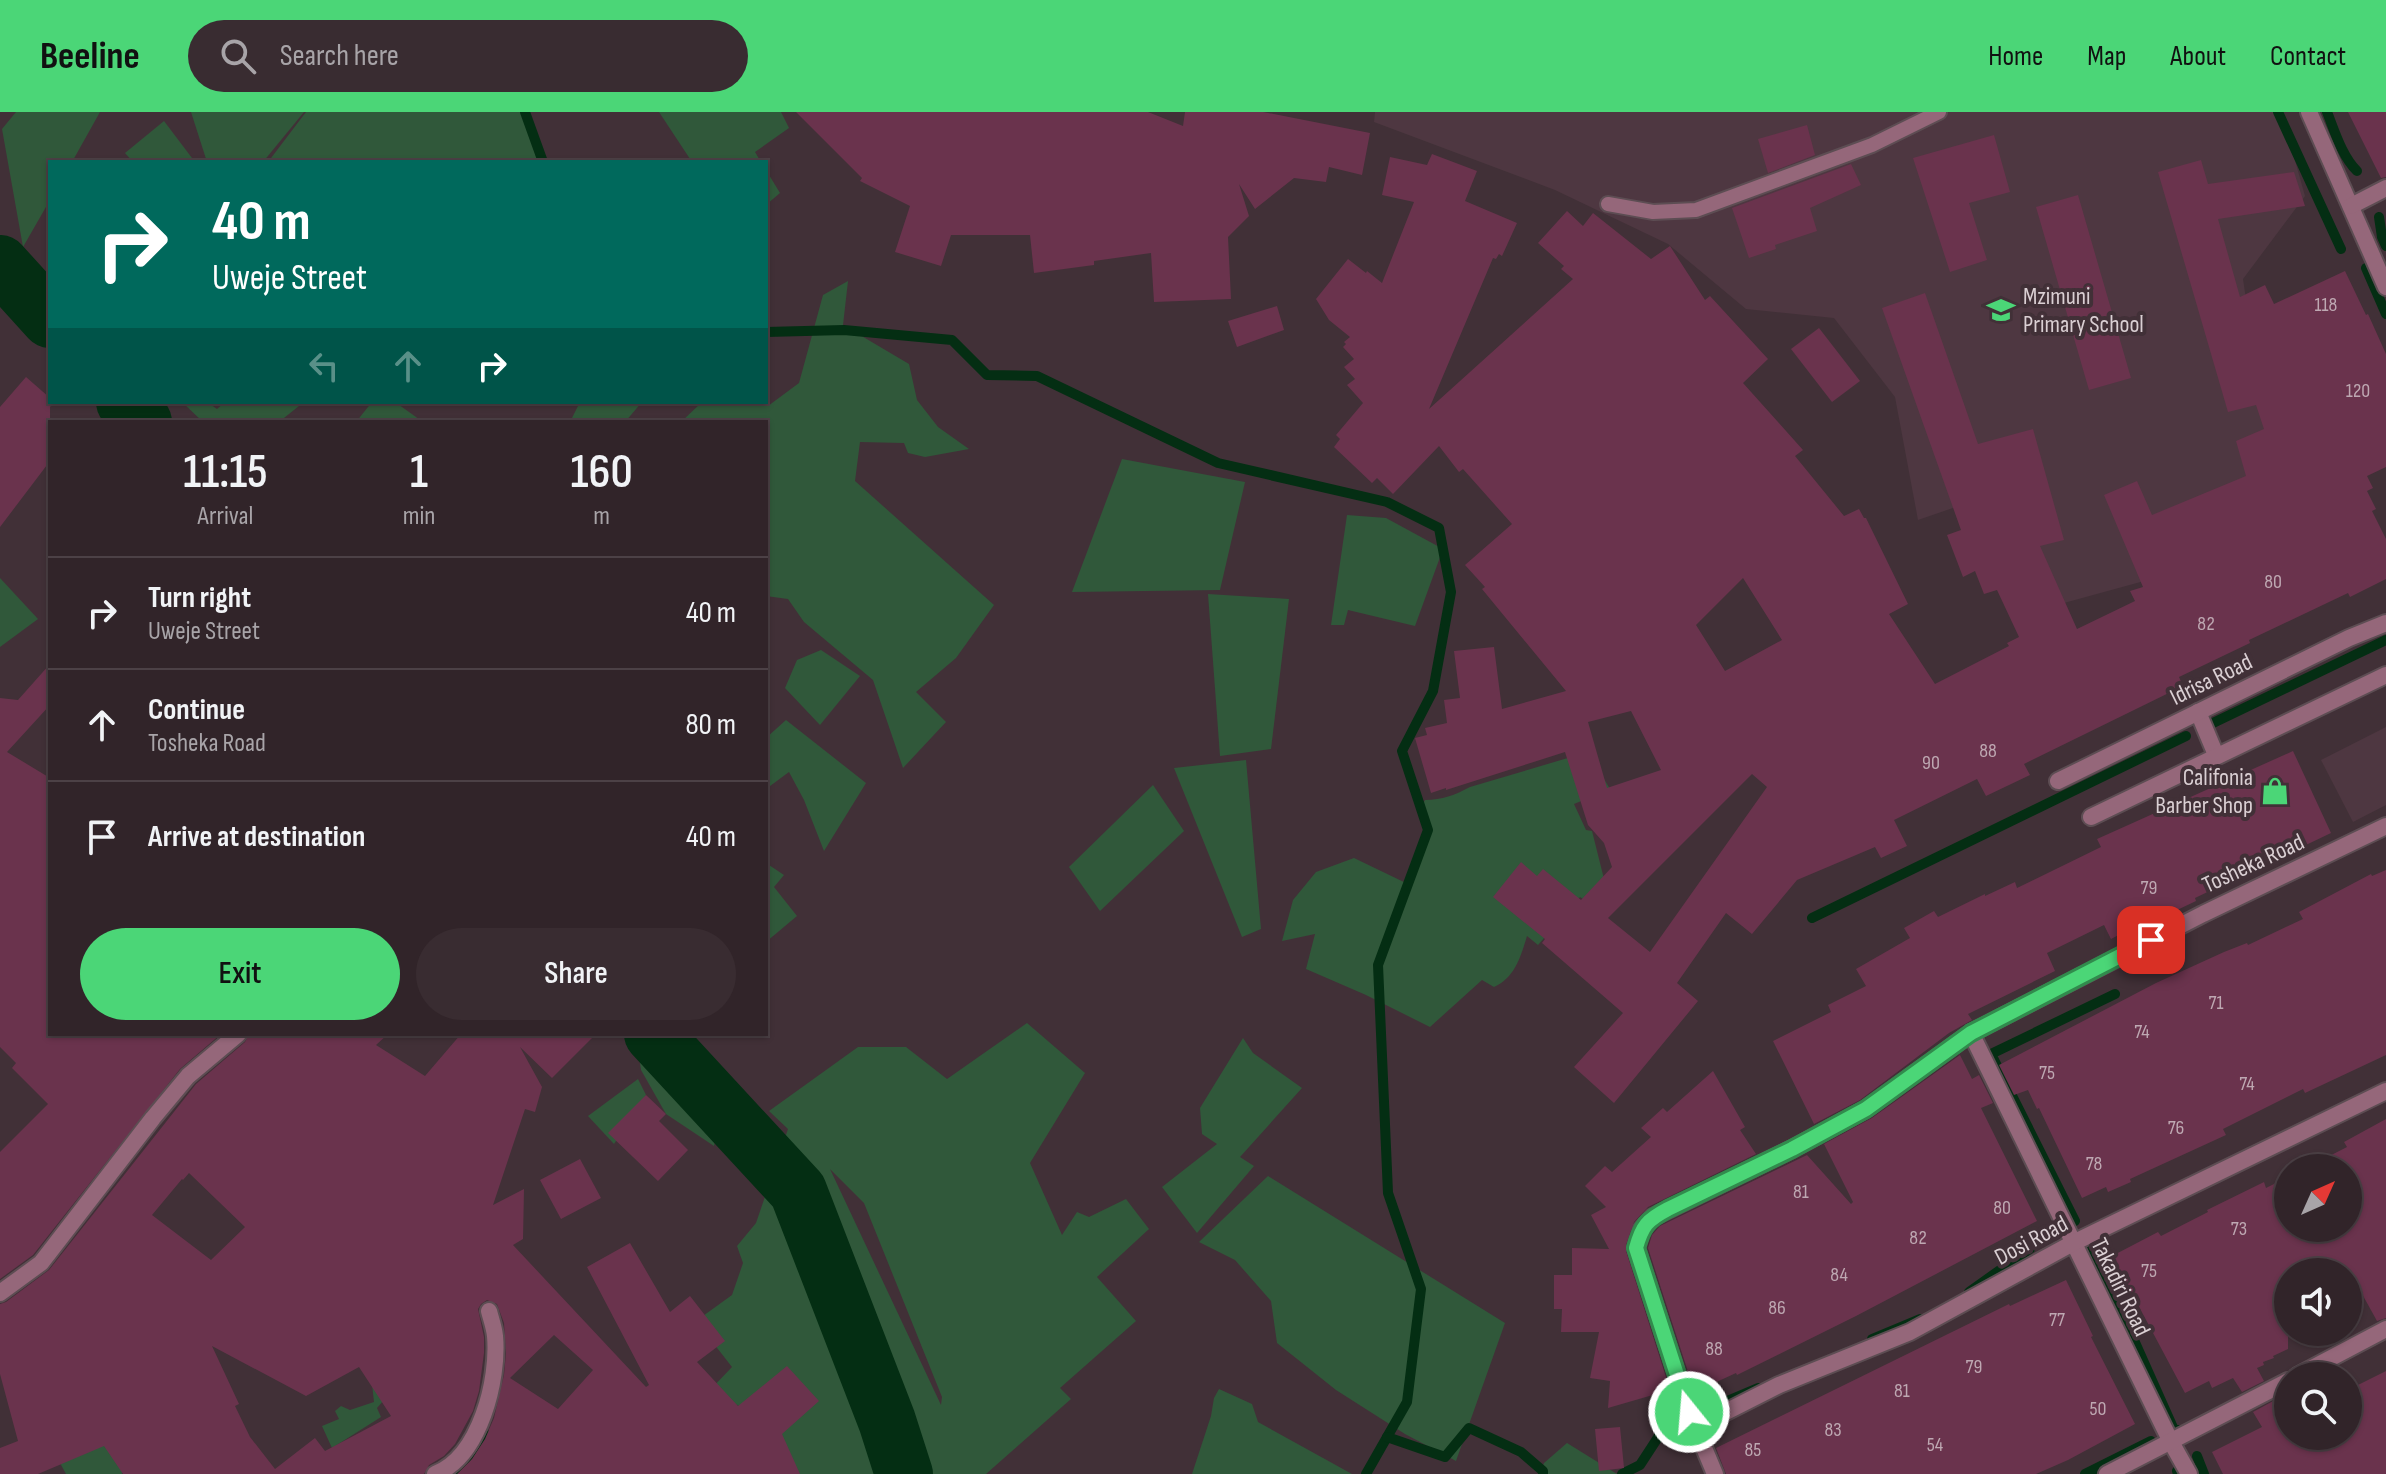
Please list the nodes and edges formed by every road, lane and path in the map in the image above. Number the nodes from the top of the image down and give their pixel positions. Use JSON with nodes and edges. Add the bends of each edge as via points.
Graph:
{"nodes":[{"id":1,"x":1939,"y":112,"type":"edge"},
{"id":2,"x":2309,"y":112,"type":"edge"},
{"id":3,"x":2386,"y":188,"type":"edge"},
{"id":4,"x":1608,"y":204,"type":"dead end"},
{"id":5,"x":2351,"y":206,"type":"junction"},
{"id":6,"x":2386,"y":287,"type":"edge"},
{"id":7,"x":2386,"y":623,"type":"edge"},
{"id":8,"x":2386,"y":675,"type":"edge"},
{"id":9,"x":2198,"y":712,"type":"junction"},
{"id":10,"x":2216,"y":755,"type":"junction"},
{"id":11,"x":2058,"y":781,"type":"dead end"},
{"id":12,"x":2091,"y":817,"type":"dead end"},
{"id":13,"x":2386,"y":826,"type":"edge"},
{"id":14,"x":1971,"y":1033,"type":"junction"},
{"id":15,"x":236,"y":1036,"type":"edge"},
{"id":16,"x":2386,"y":1091,"type":"edge"},
{"id":17,"x":2073,"y":1243,"type":"junction"},
{"id":18,"x":0,"y":1293,"type":"edge"},
{"id":19,"x":489,"y":1311,"type":"dead end"},
{"id":20,"x":2386,"y":1329,"type":"edge"},
{"id":21,"x":2324,"y":1362,"type":"edge"},
{"id":22,"x":2274,"y":1388,"type":"edge"},
{"id":23,"x":1696,"y":1427,"type":"junction"},
{"id":24,"x":2171,"y":1442,"type":"junction"},
{"id":25,"x":435,"y":1474,"type":"edge"},
{"id":26,"x":1715,"y":1474,"type":"edge"},
{"id":27,"x":2107,"y":1474,"type":"edge"},
{"id":28,"x":2189,"y":1474,"type":"edge"}],
"edges":[{"from":1,"to":4,"type":"lane","via":[[1872,145],[1696,210],[1653,212]]},
{"from":2,"to":5,"type":"street"},
{"from":3,"to":5,"type":"street"},
{"from":5,"to":6,"type":"street"},
{"from":7,"to":9,"type":"street","name":"Idrisa Road"},
{"from":8,"to":10,"type":"street"},
{"from":9,"to":10,"type":"street"},
{"from":9,"to":11,"type":"street","name":"Idrisa Road"},
{"from":10,"to":12,"type":"street"},
{"from":13,"to":14,"type":"street","name":"Tosheka Road"},
{"from":14,"to":17,"type":"street","name":"Takadiri Road"},
{"from":14,"to":23,"type":"street","name":"Tosheka Road","via":[[1866,1109],[1653,1217],[1642,1229],[1636,1248]]},
{"from":15,"to":18,"type":"street","via":[[179,1086],[41,1263]]},
{"from":16,"to":17,"type":"street","name":"Dosi Road"},
{"from":17,"to":23,"type":"street","name":"Dosi Road","via":[[1910,1332],[1779,1385]]},
{"from":17,"to":24,"type":"street","name":"Takadiri Road"},
{"from":19,"to":25,"type":"street","via":[[494,1375],[476,1436]]},
{"from":20,"to":21,"type":"street"},
{"from":22,"to":24,"type":"street"},
{"from":23,"to":26,"type":"street","name":"Tosheka Road"},
{"from":24,"to":27,"type":"street"},
{"from":24,"to":28,"type":"street","name":"Takadiri Road"}]}
